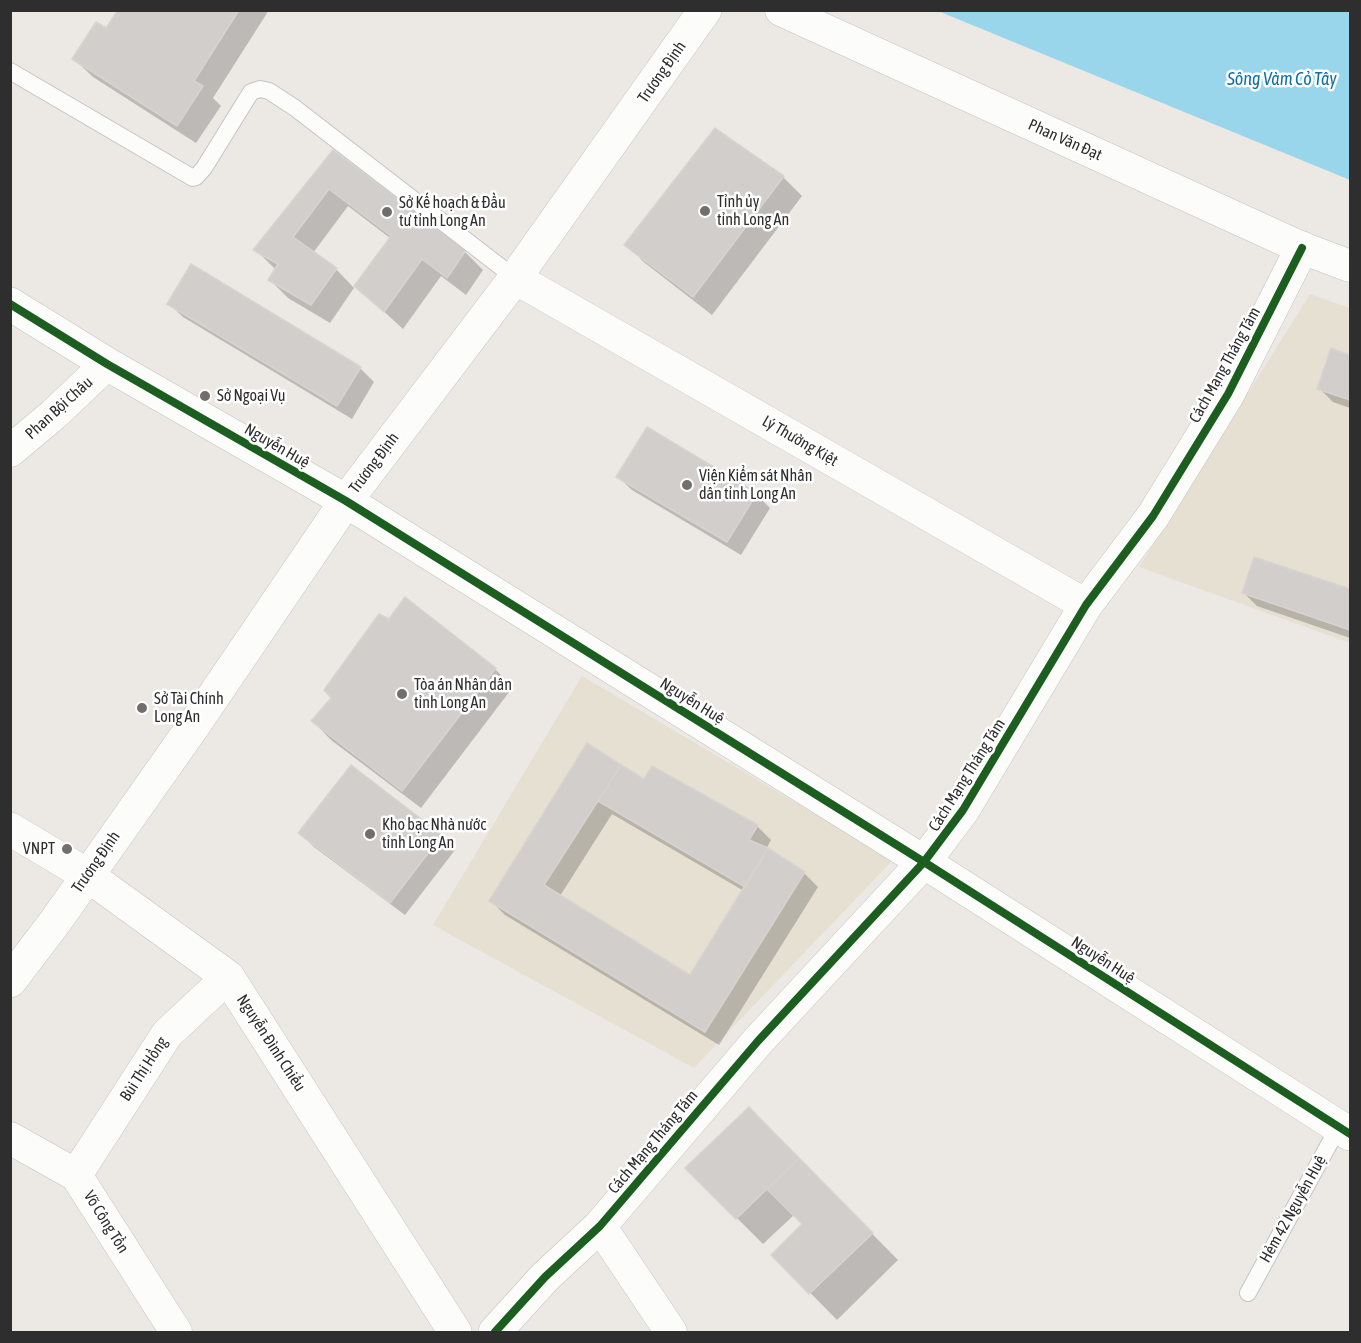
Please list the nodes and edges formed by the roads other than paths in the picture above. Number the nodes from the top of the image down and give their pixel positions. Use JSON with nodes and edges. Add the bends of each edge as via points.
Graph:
{"nodes":[{"id":1,"x":705,"y":10,"type":"edge"},
{"id":2,"x":781,"y":10,"type":"edge"},
{"id":3,"x":10,"y":71,"type":"edge"},
{"id":4,"x":1302,"y":248,"type":"junction"},
{"id":5,"x":1350,"y":266,"type":"edge"},
{"id":6,"x":515,"y":278,"type":"junction"},
{"id":7,"x":10,"y":304,"type":"edge"},
{"id":8,"x":107,"y":364,"type":"junction"},
{"id":9,"x":10,"y":451,"type":"edge"},
{"id":10,"x":345,"y":501,"type":"junction"},
{"id":11,"x":1086,"y":605,"type":"junction"},
{"id":12,"x":10,"y":829,"type":"edge"},
{"id":13,"x":924,"y":862,"type":"junction"},
{"id":14,"x":87,"y":875,"type":"junction"},
{"id":15,"x":228,"y":977,"type":"junction"},
{"id":16,"x":10,"y":981,"type":"edge"},
{"id":17,"x":1345,"y":1130,"type":"edge"},
{"id":18,"x":10,"y":1138,"type":"edge"},
{"id":19,"x":76,"y":1175,"type":"junction"},
{"id":20,"x":600,"y":1226,"type":"junction"},
{"id":21,"x":1248,"y":1293,"type":"dead end"},
{"id":22,"x":176,"y":1332,"type":"edge"},
{"id":23,"x":455,"y":1332,"type":"edge"},
{"id":24,"x":495,"y":1332,"type":"edge"},
{"id":25,"x":671,"y":1332,"type":"edge"}],
"edges":[{"from":1,"to":6,"type":"street","name":"Trương Định"},
{"from":2,"to":4,"type":"street","name":"Phan Văn Đạt"},
{"from":3,"to":6,"type":"lane","via":[[193,178],[204,168],[251,92],[265,89],[296,108]]},
{"from":4,"to":5,"type":"street","name":"Phan Văn Đạt"},
{"from":4,"to":11,"type":"street","name":"Cách Mạng Tháng Tám","via":[[1228,394],[1153,516]]},
{"from":6,"to":10,"type":"street","name":"Trương Định"},
{"from":6,"to":11,"type":"street","name":"Lý Thường Kiệt"},
{"from":7,"to":8,"type":"street","name":"Nguyễn Huệ"},
{"from":8,"to":9,"type":"street","name":"Phan Bội Châu"},
{"from":8,"to":10,"type":"street","name":"Nguyễn Huệ"},
{"from":10,"to":13,"type":"street","name":"Nguyễn Huệ"},
{"from":10,"to":14,"type":"street","name":"Trương Định"},
{"from":11,"to":13,"type":"street","name":"Cách Mạng Tháng Tám","via":[[963,810]]},
{"from":12,"to":14,"type":"street","name":"Nguyễn Đình Chiểu"},
{"from":13,"to":17,"type":"street","name":"Nguyễn Huệ"},
{"from":13,"to":20,"type":"street","name":"Cách Mạng Tháng Tám","via":[[758,1041]]},
{"from":14,"to":15,"type":"street","name":"Nguyễn Đình Chiểu"},
{"from":14,"to":16,"type":"street","name":"Trương Định"},
{"from":15,"to":19,"type":"street","name":"Bùi Thị Hồng","via":[[167,1034]]},
{"from":15,"to":23,"type":"street","name":"Nguyễn Đình Chiểu"},
{"from":17,"to":21,"type":"lane","name":"Hẻm 42 Nguyễn Huệ"},
{"from":18,"to":19,"type":"street","name":"Võ Công Tồn"},
{"from":19,"to":22,"type":"street","name":"Võ Công Tồn"},
{"from":20,"to":24,"type":"street","name":"Cách Mạng Tháng Tám","via":[[545,1277]]},
{"from":20,"to":25,"type":"street"}]}
